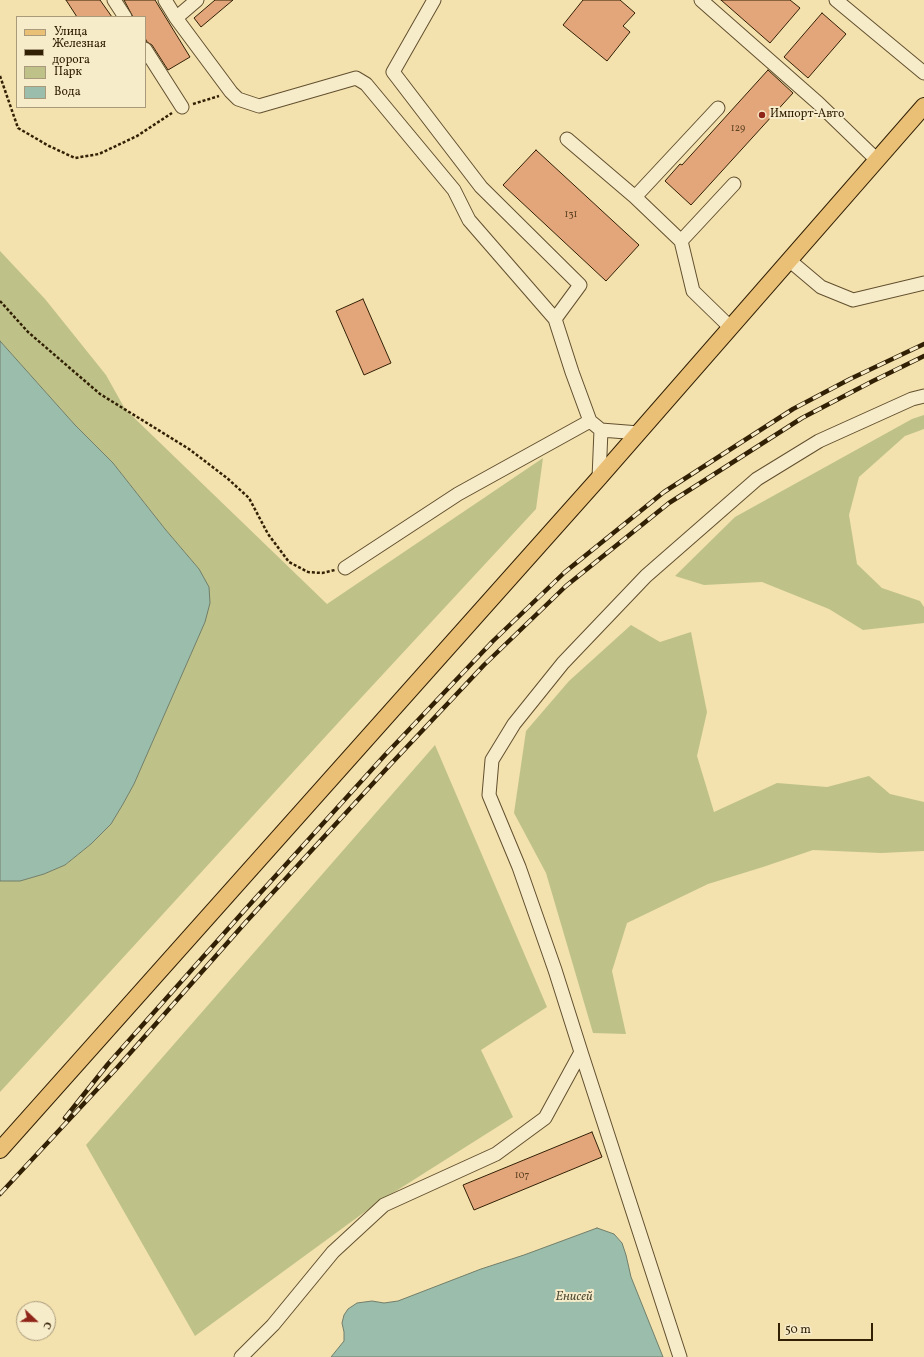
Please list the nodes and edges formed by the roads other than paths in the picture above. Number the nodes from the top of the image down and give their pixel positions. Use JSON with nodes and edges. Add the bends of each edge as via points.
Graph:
{"nodes":[{"id":1,"x":114,"y":0,"type":"edge"},
{"id":2,"x":165,"y":0,"type":"edge"},
{"id":3,"x":197,"y":0,"type":"edge"},
{"id":4,"x":434,"y":0,"type":"edge"},
{"id":5,"x":701,"y":0,"type":"edge"},
{"id":6,"x":836,"y":0,"type":"edge"},
{"id":7,"x":124,"y":16,"type":"edge"},
{"id":8,"x":176,"y":18,"type":"junction"},
{"id":9,"x":146,"y":51,"type":"edge"},
{"id":10,"x":924,"y":73,"type":"edge"},
{"id":11,"x":182,"y":107,"type":"road end"},
{"id":12,"x":718,"y":108,"type":"dead end"},
{"id":13,"x":921,"y":111,"type":"edge"},
{"id":14,"x":567,"y":139,"type":"dead end"},
{"id":15,"x":877,"y":160,"type":"junction"},
{"id":16,"x":734,"y":184,"type":"dead end"},
{"id":17,"x":635,"y":197,"type":"junction"},
{"id":18,"x":681,"y":241,"type":"junction"},
{"id":19,"x":789,"y":260,"type":"junction"},
{"id":20,"x":924,"y":283,"type":"edge"},
{"id":21,"x":555,"y":319,"type":"junction"},
{"id":22,"x":731,"y":328,"type":"junction"},
{"id":23,"x":924,"y":396,"type":"edge"},
{"id":24,"x":590,"y":421,"type":"junction"},
{"id":25,"x":601,"y":430,"type":"junction"},
{"id":26,"x":638,"y":433,"type":"junction"},
{"id":27,"x":599,"y":478,"type":"junction"},
{"id":28,"x":345,"y":568,"type":"road end"},
{"id":29,"x":581,"y":1052,"type":"junction"},
{"id":30,"x":0,"y":1150,"type":"edge"},
{"id":31,"x":241,"y":1357,"type":"edge"},
{"id":32,"x":680,"y":1357,"type":"edge"}],
"edges":[{"from":1,"to":7,"type":"lane"},
{"from":2,"to":8,"type":"lane"},
{"from":3,"to":8,"type":"lane"},
{"from":4,"to":21,"type":"lane","via":[[393,72],[481,187],[580,286]]},
{"from":5,"to":15,"type":"lane","via":[[818,103]]},
{"from":6,"to":10,"type":"lane"},
{"from":8,"to":21,"type":"lane","via":[[238,99],[259,106],[356,78],[366,84],[454,190],[469,220]]},
{"from":9,"to":11,"type":"lane"},
{"from":12,"to":17,"type":"lane"},
{"from":13,"to":15,"type":"main road"},
{"from":14,"to":17,"type":"lane"},
{"from":15,"to":19,"type":"main road"},
{"from":16,"to":18,"type":"lane"},
{"from":17,"to":18,"type":"lane"},
{"from":18,"to":22,"type":"lane","via":[[693,291]]},
{"from":19,"to":20,"type":"lane","via":[[821,287],[853,300]]},
{"from":19,"to":22,"type":"main road"},
{"from":21,"to":24,"type":"lane"},
{"from":22,"to":26,"type":"main road"},
{"from":23,"to":29,"type":"lane","via":[[819,441],[757,479],[646,576],[563,664],[514,724],[492,760],[489,795],[519,867]]},
{"from":24,"to":25,"type":"lane"},
{"from":24,"to":28,"type":"lane","via":[[458,494]]},
{"from":25,"to":26,"type":"lane"},
{"from":25,"to":27,"type":"lane"},
{"from":26,"to":27,"type":"main road"},
{"from":27,"to":30,"type":"main road"},
{"from":29,"to":31,"type":"lane","via":[[546,1118],[496,1154],[384,1205],[333,1252],[273,1325]]},
{"from":29,"to":32,"type":"lane"}]}
